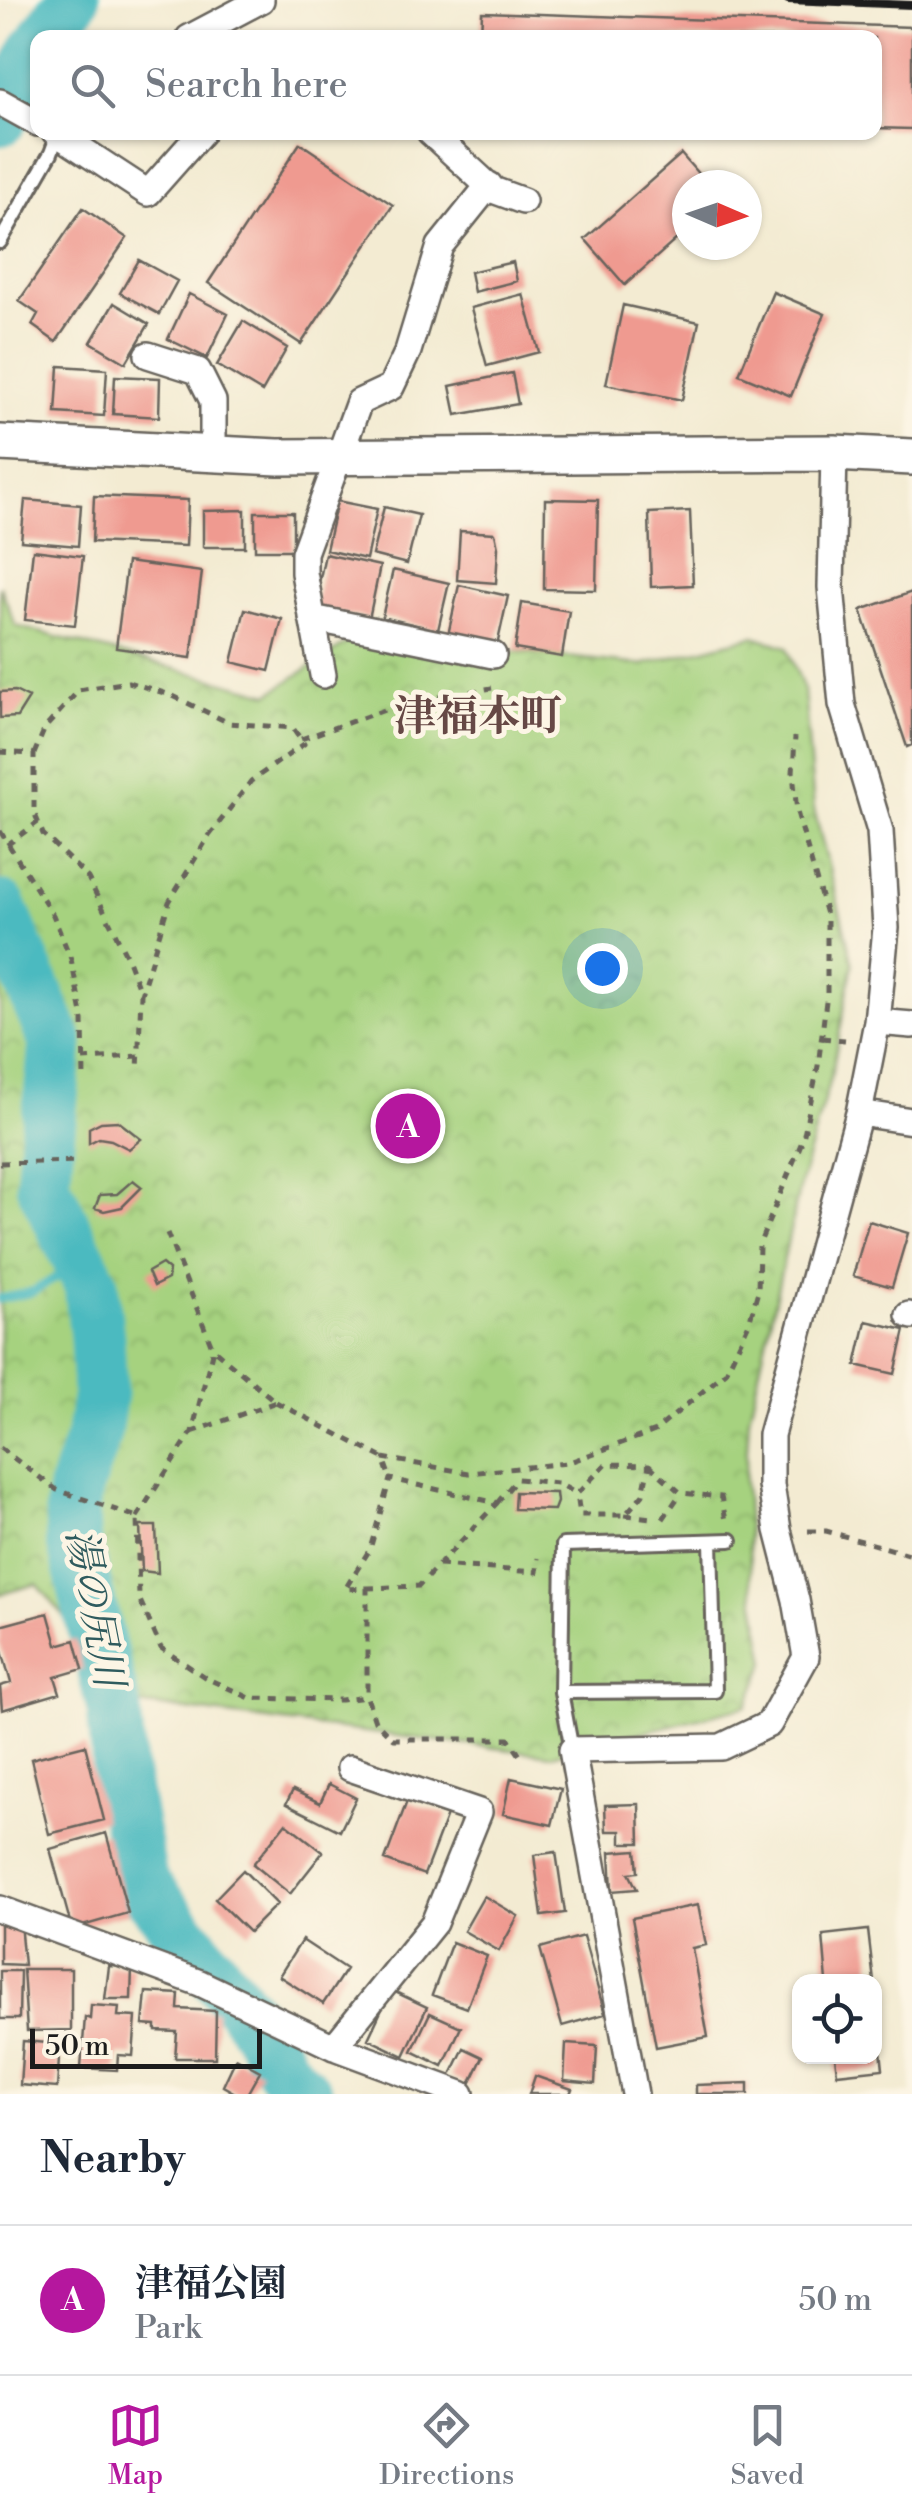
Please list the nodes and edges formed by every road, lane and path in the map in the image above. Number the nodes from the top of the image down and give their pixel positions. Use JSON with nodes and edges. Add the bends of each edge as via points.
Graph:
{"nodes":[{"id":1,"x":261,"y":0,"type":"edge"},
{"id":2,"x":204,"y":30,"type":"edge"},
{"id":3,"x":0,"y":102,"type":"edge"},
{"id":4,"x":30,"y":118,"type":"edge"},
{"id":5,"x":56,"y":140,"type":"edge"},
{"id":6,"x":69,"y":140,"type":"edge"},
{"id":7,"x":195,"y":140,"type":"edge"},
{"id":8,"x":439,"y":140,"type":"edge"},
{"id":9,"x":489,"y":185,"type":"junction"},
{"id":10,"x":523,"y":201,"type":"dead end"},
{"id":11,"x":0,"y":242,"type":"edge"},
{"id":12,"x":148,"y":356,"type":"dead end"},
{"id":13,"x":0,"y":443,"type":"edge"},
{"id":14,"x":834,"y":453,"type":"junction"},
{"id":15,"x":213,"y":454,"type":"junction"},
{"id":16,"x":341,"y":456,"type":"junction"},
{"id":17,"x":912,"y":456,"type":"edge"},
{"id":18,"x":312,"y":618,"type":"junction"},
{"id":19,"x":493,"y":655,"type":"dead end"},
{"id":20,"x":323,"y":675,"type":"dead end"},
{"id":21,"x":492,"y":688,"type":"dead end"},
{"id":22,"x":794,"y":737,"type":"dead end"},
{"id":23,"x":301,"y":739,"type":"junction"},
{"id":24,"x":0,"y":752,"type":"edge"},
{"id":25,"x":34,"y":754,"type":"junction"},
{"id":26,"x":38,"y":822,"type":"junction"},
{"id":27,"x":0,"y":831,"type":"edge"},
{"id":28,"x":6,"y":845,"type":"junction"},
{"id":29,"x":141,"y":994,"type":"junction"},
{"id":30,"x":877,"y":1022,"type":"junction"},
{"id":31,"x":912,"y":1025,"type":"edge"},
{"id":32,"x":139,"y":1056,"type":"junction"},
{"id":33,"x":83,"y":1059,"type":"junction"},
{"id":34,"x":138,"y":1070,"type":"dead end"},
{"id":35,"x":84,"y":1080,"type":"dead end"},
{"id":36,"x":859,"y":1113,"type":"junction"},
{"id":37,"x":912,"y":1121,"type":"edge"},
{"id":38,"x":0,"y":1162,"type":"edge"},
{"id":39,"x":80,"y":1162,"type":"dead end"},
{"id":40,"x":167,"y":1233,"type":"dead end"},
{"id":41,"x":213,"y":1350,"type":"junction"},
{"id":42,"x":276,"y":1402,"type":"junction"},
{"id":43,"x":192,"y":1432,"type":"junction"},
{"id":44,"x":0,"y":1448,"type":"edge"},
{"id":45,"x":384,"y":1458,"type":"junction"},
{"id":46,"x":648,"y":1466,"type":"junction"},
{"id":47,"x":390,"y":1479,"type":"junction"},
{"id":48,"x":681,"y":1493,"type":"junction"},
{"id":49,"x":577,"y":1494,"type":"junction"},
{"id":50,"x":497,"y":1503,"type":"junction"},
{"id":51,"x":580,"y":1515,"type":"junction"},
{"id":52,"x":624,"y":1515,"type":"junction"},
{"id":53,"x":137,"y":1518,"type":"junction"},
{"id":54,"x":567,"y":1521,"type":"dead end"},
{"id":55,"x":778,"y":1530,"type":"junction"},
{"id":56,"x":710,"y":1540,"type":"junction"},
{"id":57,"x":731,"y":1540,"type":"joint"},
{"id":58,"x":540,"y":1546,"type":"dead end"},
{"id":59,"x":912,"y":1555,"type":"edge"},
{"id":60,"x":438,"y":1566,"type":"junction"},
{"id":61,"x":367,"y":1588,"type":"junction"},
{"id":62,"x":561,"y":1692,"type":"junction"},
{"id":63,"x":367,"y":1697,"type":"junction"},
{"id":64,"x":572,"y":1750,"type":"junction"},
{"id":65,"x":522,"y":1757,"type":"dead end"},
{"id":66,"x":350,"y":1768,"type":"dead end"},
{"id":67,"x":0,"y":1909,"type":"edge"},
{"id":68,"x":334,"y":2048,"type":"junction"},
{"id":69,"x":461,"y":2094,"type":"edge"},
{"id":70,"x":634,"y":2094,"type":"edge"}],
"edges":[{"from":1,"to":2,"type":"street"},
{"from":3,"to":4,"type":"street"},
{"from":5,"to":11,"type":"lane"},
{"from":6,"to":7,"type":"street","via":[[148,192]]},
{"from":8,"to":9,"type":"street"},
{"from":9,"to":10,"type":"street"},
{"from":9,"to":16,"type":"street","via":[[440,246],[408,351],[391,386],[359,402]]},
{"from":12,"to":15,"type":"street","via":[[198,371],[214,401]]},
{"from":13,"to":15,"type":"street"},
{"from":14,"to":16,"type":"street"},
{"from":14,"to":17,"type":"street"},
{"from":14,"to":30,"type":"street","via":[[831,587],[842,704],[880,831],[886,928]]},
{"from":15,"to":16,"type":"street"},
{"from":16,"to":18,"type":"street","via":[[304,553]]},
{"from":18,"to":19,"type":"street"},
{"from":18,"to":20,"type":"street"},
{"from":21,"to":23,"type":"path","via":[[405,703]]},
{"from":22,"to":45,"type":"path","via":[[797,812],[827,918],[828,994],[803,1138],[759,1245],[758,1291],[726,1372],[655,1431],[567,1464],[469,1474]]},
{"from":23,"to":25,"type":"path","via":[[292,728],[229,723],[128,682],[79,690],[45,728]]},
{"from":23,"to":29,"type":"path","via":[[304,744],[252,781],[209,836],[168,902]]},
{"from":24,"to":25,"type":"path"},
{"from":25,"to":26,"type":"path"},
{"from":26,"to":28,"type":"path"},
{"from":26,"to":29,"type":"path","via":[[88,878]]},
{"from":27,"to":28,"type":"path"},
{"from":28,"to":33,"type":"path","via":[[53,915],[71,959]]},
{"from":29,"to":32,"type":"path"},
{"from":30,"to":31,"type":"street"},
{"from":30,"to":36,"type":"street"},
{"from":32,"to":33,"type":"path"},
{"from":32,"to":34,"type":"path"},
{"from":33,"to":35,"type":"path"},
{"from":36,"to":37,"type":"street"},
{"from":36,"to":55,"type":"street","via":[[771,1435]]},
{"from":38,"to":39,"type":"path"},
{"from":40,"to":41,"type":"path"},
{"from":41,"to":42,"type":"path"},
{"from":41,"to":43,"type":"path"},
{"from":42,"to":43,"type":"path"},
{"from":42,"to":45,"type":"path"},
{"from":43,"to":53,"type":"path"},
{"from":44,"to":53,"type":"path","via":[[57,1490]]},
{"from":45,"to":47,"type":"path"},
{"from":46,"to":48,"type":"path"},
{"from":46,"to":49,"type":"path","via":[[606,1464]]},
{"from":46,"to":52,"type":"path","via":[[644,1494]]},
{"from":47,"to":50,"type":"path"},
{"from":47,"to":61,"type":"path","via":[[370,1549],[345,1589]]},
{"from":48,"to":52,"type":"path","via":[[664,1520]]},
{"from":48,"to":57,"type":"path","via":[[721,1497]]},
{"from":49,"to":50,"type":"path","via":[[558,1483],[517,1479]]},
{"from":49,"to":51,"type":"path"},
{"from":50,"to":60,"type":"path"},
{"from":51,"to":52,"type":"path"},
{"from":51,"to":54,"type":"path"},
{"from":53,"to":63,"type":"path","via":[[139,1598],[160,1648],[250,1698]]},
{"from":55,"to":59,"type":"path","via":[[826,1531]]},
{"from":55,"to":64,"type":"street","via":[[806,1657],[769,1724],[721,1747]]},
{"from":56,"to":57,"type":"lane"},
{"from":56,"to":62,"type":"lane","via":[[562,1544]]},
{"from":56,"to":62,"type":"lane","via":[[715,1691]]},
{"from":58,"to":60,"type":"path","via":[[537,1572]]},
{"from":60,"to":61,"type":"path","via":[[419,1586]]},
{"from":61,"to":63,"type":"path"},
{"from":62,"to":64,"type":"lane"},
{"from":63,"to":65,"type":"path","via":[[375,1721],[393,1739],[509,1738]]},
{"from":64,"to":70,"type":"street"},
{"from":66,"to":68,"type":"street","via":[[479,1812],[434,1923]]},
{"from":67,"to":68,"type":"street","via":[[200,1983]]},
{"from":68,"to":69,"type":"street"}]}
